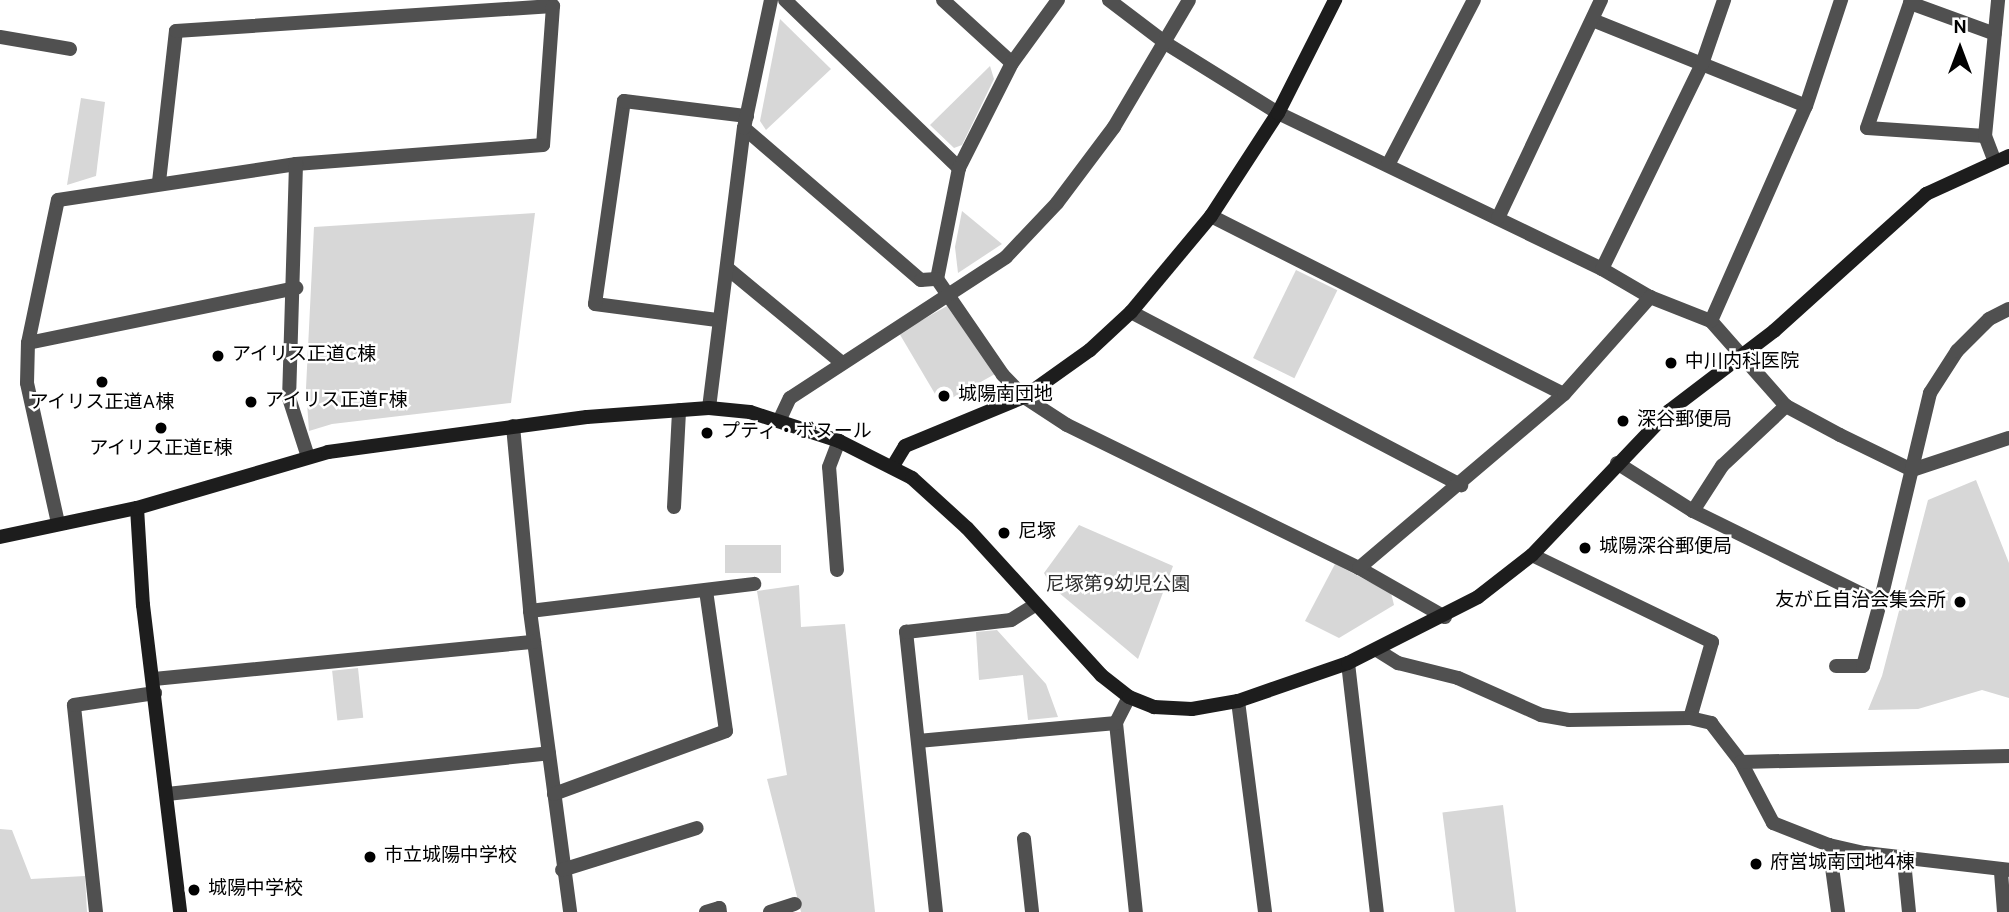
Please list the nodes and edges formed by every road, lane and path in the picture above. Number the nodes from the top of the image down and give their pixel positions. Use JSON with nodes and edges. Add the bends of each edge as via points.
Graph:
{"nodes":[{"id":1,"x":771,"y":0,"type":"edge"},
{"id":2,"x":785,"y":0,"type":"edge"},
{"id":3,"x":943,"y":0,"type":"edge"},
{"id":4,"x":1058,"y":0,"type":"edge"},
{"id":5,"x":1109,"y":0,"type":"edge"},
{"id":6,"x":1189,"y":0,"type":"edge"},
{"id":7,"x":1335,"y":0,"type":"edge"},
{"id":8,"x":1474,"y":0,"type":"edge"},
{"id":9,"x":1601,"y":0,"type":"edge"},
{"id":10,"x":1724,"y":0,"type":"edge"},
{"id":11,"x":1841,"y":0,"type":"edge"},
{"id":12,"x":1998,"y":0,"type":"edge"},
{"id":13,"x":1595,"y":21,"type":"junction"},
{"id":14,"x":1994,"y":34,"type":"junction"},
{"id":15,"x":0,"y":37,"type":"edge"},
{"id":16,"x":1167,"y":44,"type":"junction"},
{"id":17,"x":70,"y":49,"type":"dead end"},
{"id":18,"x":1012,"y":63,"type":"junction"},
{"id":19,"x":1702,"y":64,"type":"junction"},
{"id":20,"x":1807,"y":106,"type":"junction"},
{"id":21,"x":1278,"y":113,"type":"junction"},
{"id":22,"x":746,"y":122,"type":"junction"},
{"id":23,"x":1985,"y":136,"type":"junction"},
{"id":24,"x":2002,"y":159,"type":"edge"},
{"id":25,"x":296,"y":163,"type":"junction"},
{"id":26,"x":1388,"y":165,"type":"junction"},
{"id":27,"x":959,"y":168,"type":"junction"},
{"id":28,"x":159,"y":182,"type":"junction"},
{"id":29,"x":1210,"y":216,"type":"junction"},
{"id":30,"x":1498,"y":218,"type":"junction"},
{"id":31,"x":727,"y":268,"type":"junction"},
{"id":32,"x":1602,"y":268,"type":"junction"},
{"id":33,"x":937,"y":279,"type":"junction"},
{"id":34,"x":296,"y":288,"type":"junction"},
{"id":35,"x":947,"y":295,"type":"junction"},
{"id":36,"x":1650,"y":297,"type":"junction"},
{"id":37,"x":2009,"y":309,"type":"edge"},
{"id":38,"x":1131,"y":312,"type":"junction"},
{"id":39,"x":717,"y":320,"type":"junction"},
{"id":40,"x":1711,"y":321,"type":"junction"},
{"id":41,"x":28,"y":343,"type":"junction"},
{"id":42,"x":1745,"y":356,"type":"junction"},
{"id":43,"x":842,"y":363,"type":"junction"},
{"id":44,"x":1564,"y":394,"type":"junction"},
{"id":45,"x":1024,"y":397,"type":"junction"},
{"id":46,"x":1786,"y":406,"type":"junction"},
{"id":47,"x":709,"y":408,"type":"junction"},
{"id":48,"x":679,"y":410,"type":"junction"},
{"id":49,"x":780,"y":419,"type":"junction"},
{"id":50,"x":513,"y":426,"type":"junction"},
{"id":51,"x":2009,"y":438,"type":"edge"},
{"id":52,"x":839,"y":441,"type":"junction"},
{"id":53,"x":309,"y":457,"type":"junction"},
{"id":54,"x":1617,"y":463,"type":"junction"},
{"id":55,"x":893,"y":466,"type":"junction"},
{"id":56,"x":1912,"y":470,"type":"junction"},
{"id":57,"x":1461,"y":485,"type":"junction"},
{"id":58,"x":674,"y":507,"type":"dead end"},
{"id":59,"x":137,"y":508,"type":"junction"},
{"id":60,"x":1693,"y":511,"type":"junction"},
{"id":61,"x":58,"y":523,"type":"junction"},
{"id":62,"x":0,"y":537,"type":"edge"},
{"id":63,"x":1532,"y":555,"type":"junction"},
{"id":64,"x":1359,"y":568,"type":"junction"},
{"id":65,"x":838,"y":570,"type":"dead end"},
{"id":66,"x":754,"y":584,"type":"dead end"},
{"id":67,"x":706,"y":590,"type":"junction"},
{"id":68,"x":1880,"y":603,"type":"junction"},
{"id":69,"x":1035,"y":606,"type":"junction"},
{"id":70,"x":530,"y":611,"type":"junction"},
{"id":71,"x":1445,"y":617,"type":"junction"},
{"id":72,"x":534,"y":642,"type":"junction"},
{"id":73,"x":1377,"y":650,"type":"junction"},
{"id":74,"x":1348,"y":663,"type":"junction"},
{"id":75,"x":1836,"y":666,"type":"dead end"},
{"id":76,"x":154,"y":686,"type":"junction"},
{"id":77,"x":1129,"y":697,"type":"junction"},
{"id":78,"x":1238,"y":701,"type":"junction"},
{"id":79,"x":1690,"y":718,"type":"junction"},
{"id":80,"x":1116,"y":723,"type":"junction"},
{"id":81,"x":918,"y":741,"type":"junction"},
{"id":82,"x":549,"y":753,"type":"junction"},
{"id":83,"x":2009,"y":756,"type":"edge"},
{"id":84,"x":1741,"y":762,"type":"junction"},
{"id":85,"x":167,"y":794,"type":"junction"},
{"id":86,"x":554,"y":794,"type":"junction"},
{"id":87,"x":697,"y":828,"type":"dead end"},
{"id":88,"x":1024,"y":839,"type":"dead end"},
{"id":89,"x":1829,"y":845,"type":"junction"},
{"id":90,"x":1904,"y":861,"type":"junction"},
{"id":91,"x":562,"y":870,"type":"junction"},
{"id":92,"x":2005,"y":871,"type":"edge"},
{"id":93,"x":794,"y":904,"type":"dead end"},
{"id":94,"x":96,"y":912,"type":"edge"},
{"id":95,"x":180,"y":912,"type":"edge"},
{"id":96,"x":570,"y":912,"type":"edge"},
{"id":97,"x":706,"y":912,"type":"edge"},
{"id":98,"x":720,"y":912,"type":"edge"},
{"id":99,"x":770,"y":912,"type":"edge"},
{"id":100,"x":936,"y":912,"type":"edge"},
{"id":101,"x":1032,"y":912,"type":"edge"},
{"id":102,"x":1136,"y":912,"type":"edge"},
{"id":103,"x":1265,"y":912,"type":"edge"},
{"id":104,"x":1377,"y":912,"type":"edge"},
{"id":105,"x":1838,"y":912,"type":"edge"},
{"id":106,"x":1909,"y":912,"type":"edge"},
{"id":107,"x":2004,"y":912,"type":"edge"}],
"edges":[{"from":1,"to":22,"type":"street"},
{"from":2,"to":27,"type":"street"},
{"from":3,"to":18,"type":"street"},
{"from":4,"to":18,"type":"street"},
{"from":5,"to":16,"type":"street"},
{"from":6,"to":16,"type":"street"},
{"from":7,"to":21,"type":"street"},
{"from":8,"to":26,"type":"street"},
{"from":9,"to":13,"type":"street"},
{"from":10,"to":19,"type":"street"},
{"from":11,"to":20,"type":"street"},
{"from":12,"to":14,"type":"street"},
{"from":13,"to":19,"type":"street"},
{"from":13,"to":30,"type":"street"},
{"from":14,"to":23,"type":"street"},
{"from":14,"to":23,"type":"street","via":[[1910,3],[1867,128]]},
{"from":15,"to":17,"type":"street"},
{"from":16,"to":21,"type":"street"},
{"from":16,"to":35,"type":"street","via":[[1114,127],[1057,203],[1006,257]]},
{"from":18,"to":27,"type":"street"},
{"from":19,"to":20,"type":"street"},
{"from":19,"to":32,"type":"street"},
{"from":20,"to":40,"type":"street"},
{"from":21,"to":26,"type":"street"},
{"from":21,"to":29,"type":"street"},
{"from":22,"to":31,"type":"street"},
{"from":22,"to":33,"type":"street","via":[[921,280]]},
{"from":22,"to":39,"type":"street","via":[[624,101],[595,304]]},
{"from":23,"to":24,"type":"street"},
{"from":24,"to":42,"type":"street","via":[[1926,194]]},
{"from":25,"to":28,"type":"street"},
{"from":25,"to":28,"type":"street","via":[[543,145],[553,6],[176,31]]},
{"from":25,"to":34,"type":"street"},
{"from":26,"to":30,"type":"street"},
{"from":27,"to":33,"type":"street"},
{"from":28,"to":41,"type":"street","via":[[58,200]]},
{"from":29,"to":38,"type":"street"},
{"from":29,"to":44,"type":"street"},
{"from":30,"to":32,"type":"street"},
{"from":31,"to":39,"type":"street"},
{"from":31,"to":43,"type":"street"},
{"from":32,"to":36,"type":"street"},
{"from":33,"to":35,"type":"street"},
{"from":34,"to":41,"type":"street"},
{"from":34,"to":53,"type":"street","via":[[289,398]]},
{"from":35,"to":43,"type":"street"},
{"from":35,"to":45,"type":"street"},
{"from":36,"to":40,"type":"street"},
{"from":36,"to":44,"type":"street"},
{"from":37,"to":56,"type":"street","via":[[1989,319],[1956,351],[1930,393]]},
{"from":38,"to":45,"type":"street","via":[[1090,350]]},
{"from":38,"to":57,"type":"street"},
{"from":39,"to":47,"type":"street"},
{"from":40,"to":42,"type":"street"},
{"from":41,"to":61,"type":"street","via":[[27,383]]},
{"from":42,"to":46,"type":"street"},
{"from":42,"to":54,"type":"street","via":[[1669,411]]},
{"from":43,"to":49,"type":"street","via":[[790,398]]},
{"from":44,"to":57,"type":"street"},
{"from":45,"to":55,"type":"street","via":[[905,446]]},
{"from":45,"to":64,"type":"street","via":[[1067,425]]},
{"from":46,"to":56,"type":"street"},
{"from":46,"to":60,"type":"street","via":[[1722,466]]},
{"from":47,"to":48,"type":"street"},
{"from":47,"to":49,"type":"street"},
{"from":48,"to":50,"type":"street"},
{"from":48,"to":58,"type":"street"},
{"from":49,"to":52,"type":"street"},
{"from":50,"to":53,"type":"street"},
{"from":50,"to":70,"type":"street"},
{"from":51,"to":56,"type":"street"},
{"from":52,"to":55,"type":"street"},
{"from":52,"to":65,"type":"street","via":[[823,474]]},
{"from":53,"to":59,"type":"street"},
{"from":54,"to":60,"type":"street"},
{"from":54,"to":63,"type":"street"},
{"from":55,"to":69,"type":"street","via":[[967,528]]},
{"from":56,"to":68,"type":"street"},
{"from":57,"to":64,"type":"street"},
{"from":59,"to":61,"type":"street"},
{"from":59,"to":76,"type":"street"},
{"from":60,"to":68,"type":"street"},
{"from":61,"to":62,"type":"street"},
{"from":63,"to":71,"type":"street"},
{"from":63,"to":79,"type":"street","via":[[1712,642]]},
{"from":64,"to":71,"type":"street"},
{"from":66,"to":67,"type":"street"},
{"from":67,"to":70,"type":"street"},
{"from":67,"to":86,"type":"street","via":[[726,730]]},
{"from":68,"to":75,"type":"street","via":[[1863,666]]},
{"from":69,"to":77,"type":"street","via":[[1101,675]]},
{"from":69,"to":81,"type":"street","via":[[1011,620],[906,632]]},
{"from":70,"to":72,"type":"street"},
{"from":71,"to":73,"type":"street"},
{"from":72,"to":76,"type":"street"},
{"from":72,"to":82,"type":"street"},
{"from":73,"to":74,"type":"street"},
{"from":73,"to":79,"type":"street","via":[[1398,663],[1458,678],[1541,715],[1569,720]]},
{"from":74,"to":78,"type":"street"},
{"from":74,"to":104,"type":"street"},
{"from":76,"to":85,"type":"street"},
{"from":76,"to":94,"type":"street","via":[[74,705]]},
{"from":77,"to":78,"type":"street","via":[[1154,707],[1179,708]]},
{"from":77,"to":80,"type":"street"},
{"from":78,"to":103,"type":"street"},
{"from":79,"to":84,"type":"street","via":[[1711,723]]},
{"from":80,"to":81,"type":"street"},
{"from":80,"to":102,"type":"street"},
{"from":81,"to":100,"type":"street"},
{"from":82,"to":85,"type":"street"},
{"from":82,"to":86,"type":"street"},
{"from":83,"to":84,"type":"street"},
{"from":84,"to":89,"type":"street","via":[[1773,823]]},
{"from":85,"to":95,"type":"street"},
{"from":86,"to":91,"type":"street"},
{"from":87,"to":91,"type":"street"},
{"from":88,"to":101,"type":"street"},
{"from":89,"to":90,"type":"street"},
{"from":89,"to":105,"type":"street"},
{"from":90,"to":92,"type":"street"},
{"from":90,"to":106,"type":"street"},
{"from":91,"to":96,"type":"street"},
{"from":92,"to":107,"type":"street"},
{"from":93,"to":99,"type":"street"},
{"from":97,"to":98,"type":"street"}]}
